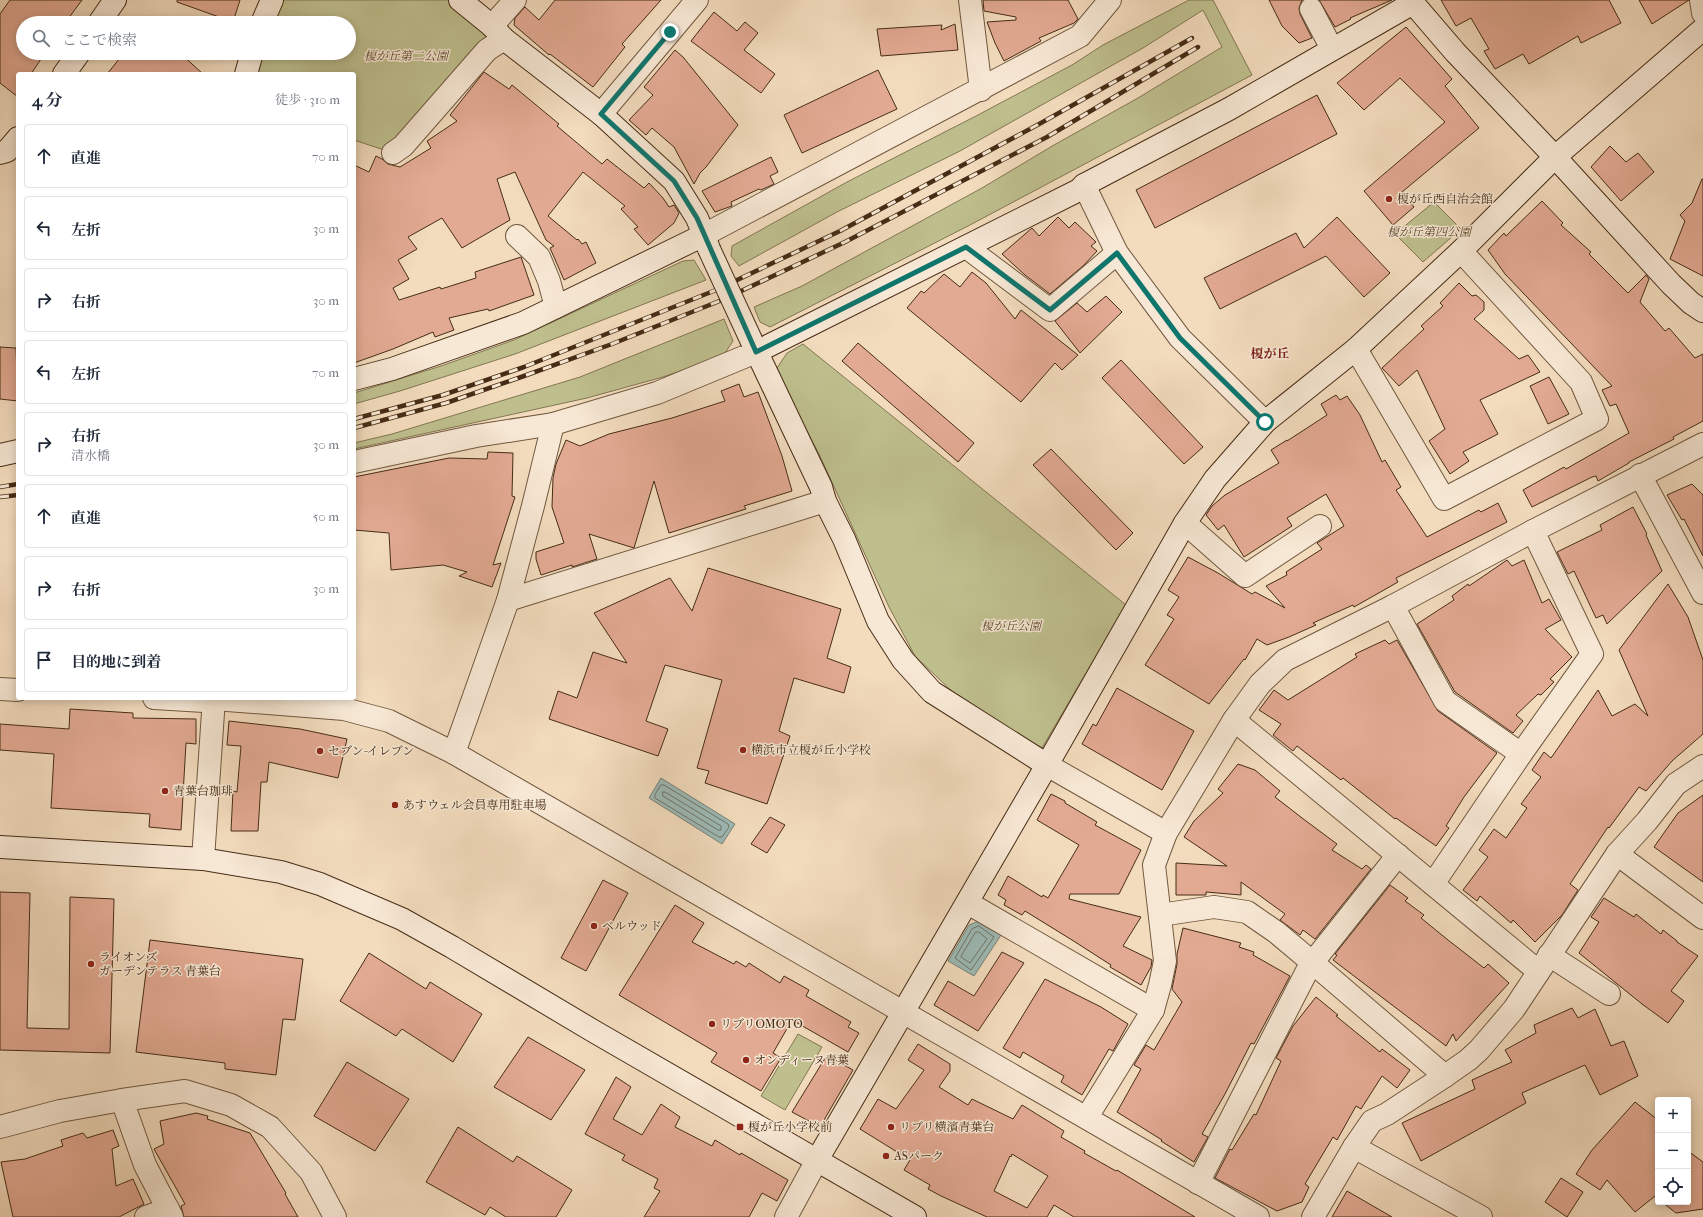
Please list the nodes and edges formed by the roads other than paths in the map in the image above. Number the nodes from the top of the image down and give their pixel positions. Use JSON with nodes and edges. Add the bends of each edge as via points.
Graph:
{"nodes":[{"id":1,"x":115,"y":0,"type":"edge"},
{"id":2,"x":272,"y":0,"type":"edge"},
{"id":3,"x":460,"y":0,"type":"edge"},
{"id":4,"x":515,"y":0,"type":"edge"},
{"id":5,"x":697,"y":0,"type":"edge"},
{"id":6,"x":970,"y":0,"type":"edge"},
{"id":7,"x":1110,"y":0,"type":"edge"},
{"id":8,"x":1700,"y":0,"type":"edge"},
{"id":9,"x":1412,"y":2,"type":"edge"},
{"id":10,"x":1311,"y":9,"type":"dead end"},
{"id":11,"x":1703,"y":13,"type":"edge"},
{"id":12,"x":104,"y":16,"type":"edge"},
{"id":13,"x":265,"y":16,"type":"edge"},
{"id":14,"x":1703,"y":29,"type":"edge"},
{"id":15,"x":498,"y":32,"type":"junction"},
{"id":16,"x":1332,"y":49,"type":"junction"},
{"id":17,"x":73,"y":60,"type":"edge"},
{"id":18,"x":250,"y":60,"type":"edge"},
{"id":19,"x":65,"y":72,"type":"edge"},
{"id":20,"x":247,"y":72,"type":"edge"},
{"id":21,"x":981,"y":90,"type":"junction"},
{"id":22,"x":601,"y":114,"type":"junction"},
{"id":23,"x":393,"y":153,"type":"dead end"},
{"id":24,"x":1555,"y":157,"type":"junction"},
{"id":25,"x":1084,"y":185,"type":"junction"},
{"id":26,"x":517,"y":236,"type":"dead end"},
{"id":27,"x":707,"y":242,"type":"junction"},
{"id":28,"x":966,"y":247,"type":"junction"},
{"id":29,"x":1461,"y":252,"type":"junction"},
{"id":30,"x":1117,"y":253,"type":"junction"},
{"id":31,"x":556,"y":307,"type":"junction"},
{"id":32,"x":1703,"y":311,"type":"edge"},
{"id":33,"x":754,"y":347,"type":"junction"},
{"id":34,"x":1356,"y":349,"type":"junction"},
{"id":35,"x":356,"y":378,"type":"edge"},
{"id":36,"x":1265,"y":422,"type":"junction"},
{"id":37,"x":553,"y":424,"type":"junction"},
{"id":38,"x":1703,"y":444,"type":"edge"},
{"id":39,"x":16,"y":452,"type":"edge"},
{"id":40,"x":0,"y":455,"type":"edge"},
{"id":41,"x":356,"y":462,"type":"edge"},
{"id":42,"x":1640,"y":475,"type":"junction"},
{"id":43,"x":826,"y":501,"type":"junction"},
{"id":44,"x":1186,"y":523,"type":"junction"},
{"id":45,"x":1320,"y":526,"type":"dead end"},
{"id":46,"x":1533,"y":531,"type":"junction"},
{"id":47,"x":1703,"y":593,"type":"edge"},
{"id":48,"x":508,"y":600,"type":"junction"},
{"id":49,"x":1394,"y":606,"type":"junction"},
{"id":50,"x":0,"y":689,"type":"edge"},
{"id":51,"x":16,"y":690,"type":"edge"},
{"id":52,"x":187,"y":700,"type":"edge"},
{"id":53,"x":209,"y":700,"type":"edge"},
{"id":54,"x":214,"y":700,"type":"edge"},
{"id":55,"x":227,"y":700,"type":"edge"},
{"id":56,"x":1234,"y":720,"type":"junction"},
{"id":57,"x":454,"y":753,"type":"junction"},
{"id":58,"x":1520,"y":754,"type":"junction"},
{"id":59,"x":1047,"y":765,"type":"junction"},
{"id":60,"x":1703,"y":766,"type":"edge"},
{"id":61,"x":1166,"y":833,"type":"junction"},
{"id":62,"x":0,"y":847,"type":"edge"},
{"id":63,"x":1616,"y":854,"type":"junction"},
{"id":64,"x":1398,"y":855,"type":"junction"},
{"id":65,"x":203,"y":859,"type":"junction"},
{"id":66,"x":1433,"y":884,"type":"junction"},
{"id":67,"x":968,"y":903,"type":"junction"},
{"id":68,"x":1160,"y":915,"type":"junction"},
{"id":69,"x":1703,"y":918,"type":"edge"},
{"id":70,"x":1313,"y":963,"type":"junction"},
{"id":71,"x":1544,"y":963,"type":"junction"},
{"id":72,"x":1608,"y":994,"type":"dead end"},
{"id":73,"x":1153,"y":1010,"type":"junction"},
{"id":74,"x":904,"y":1012,"type":"junction"},
{"id":75,"x":1445,"y":1076,"type":"junction"},
{"id":76,"x":122,"y":1100,"type":"junction"},
{"id":77,"x":1087,"y":1117,"type":"junction"},
{"id":78,"x":0,"y":1127,"type":"edge"},
{"id":79,"x":1354,"y":1147,"type":"junction"},
{"id":80,"x":818,"y":1160,"type":"junction"},
{"id":81,"x":1198,"y":1183,"type":"junction"},
{"id":82,"x":170,"y":1213,"type":"edge"},
{"id":83,"x":146,"y":1217,"type":"edge"},
{"id":84,"x":335,"y":1217,"type":"edge"},
{"id":85,"x":786,"y":1217,"type":"edge"},
{"id":86,"x":915,"y":1217,"type":"edge"},
{"id":87,"x":1258,"y":1217,"type":"edge"},
{"id":88,"x":1313,"y":1217,"type":"edge"},
{"id":89,"x":1481,"y":1217,"type":"edge"}],
"edges":[{"from":1,"to":12,"type":"street"},
{"from":2,"to":13,"type":"street"},
{"from":3,"to":15,"type":"street"},
{"from":4,"to":15,"type":"street"},
{"from":5,"to":22,"type":"street"},
{"from":6,"to":21,"type":"street"},
{"from":7,"to":21,"type":"street","via":[[1080,36]]},
{"from":8,"to":11,"type":"street"},
{"from":9,"to":16,"type":"street"},
{"from":9,"to":24,"type":"street","via":[[1455,52]]},
{"from":10,"to":16,"type":"street"},
{"from":14,"to":24,"type":"street"},
{"from":15,"to":22,"type":"street"},
{"from":15,"to":23,"type":"street","via":[[488,50],[403,146]]},
{"from":16,"to":25,"type":"street","via":[[1229,109]]},
{"from":17,"to":19,"type":"street"},
{"from":18,"to":20,"type":"street"},
{"from":21,"to":27,"type":"street"},
{"from":22,"to":27,"type":"street","via":[[674,181],[697,218]]},
{"from":24,"to":29,"type":"street"},
{"from":24,"to":32,"type":"street","via":[[1671,284]]},
{"from":25,"to":28,"type":"street","via":[[1079,190]]},
{"from":25,"to":30,"type":"street"},
{"from":26,"to":31,"type":"street","via":[[538,257],[549,281]]},
{"from":27,"to":31,"type":"street"},
{"from":27,"to":33,"type":"street","bridge":true},
{"from":28,"to":30,"type":"street","via":[[1050,310]]},
{"from":28,"to":33,"type":"street"},
{"from":29,"to":34,"type":"street"},
{"from":29,"to":34,"type":"street","via":[[1581,382],[1597,419],[1444,499]]},
{"from":30,"to":36,"type":"street","via":[[1180,338]]},
{"from":31,"to":35,"type":"street","via":[[509,328],[392,369]]},
{"from":33,"to":37,"type":"street","via":[[657,393]]},
{"from":33,"to":43,"type":"street"},
{"from":34,"to":36,"type":"street"},
{"from":36,"to":44,"type":"street","via":[[1215,479]]},
{"from":37,"to":41,"type":"street","via":[[476,436]]},
{"from":37,"to":48,"type":"street"},
{"from":38,"to":42,"type":"street"},
{"from":39,"to":40,"type":"street"},
{"from":42,"to":46,"type":"street"},
{"from":42,"to":47,"type":"street"},
{"from":43,"to":48,"type":"street"},
{"from":43,"to":59,"type":"street","via":[[878,621],[903,660],[932,692]]},
{"from":44,"to":45,"type":"street","via":[[1245,576]]},
{"from":44,"to":59,"type":"street"},
{"from":46,"to":49,"type":"street"},
{"from":46,"to":58,"type":"street","via":[[1592,654]]},
{"from":48,"to":57,"type":"street"},
{"from":49,"to":56,"type":"street","via":[[1285,660],[1260,684]]},
{"from":49,"to":58,"type":"street","via":[[1446,702]]},
{"from":50,"to":51,"type":"street"},
{"from":52,"to":53,"type":"street"},
{"from":54,"to":65,"type":"street"},
{"from":55,"to":57,"type":"street","via":[[344,709],[389,721]]},
{"from":56,"to":61,"type":"street"},
{"from":56,"to":64,"type":"street"},
{"from":57,"to":74,"type":"street"},
{"from":58,"to":66,"type":"street"},
{"from":59,"to":61,"type":"street"},
{"from":59,"to":67,"type":"street"},
{"from":60,"to":63,"type":"street","via":[[1676,784],[1647,821]]},
{"from":61,"to":68,"type":"street","via":[[1154,865]]},
{"from":62,"to":65,"type":"street"},
{"from":63,"to":69,"type":"street"},
{"from":63,"to":71,"type":"street"},
{"from":64,"to":66,"type":"street"},
{"from":64,"to":70,"type":"street"},
{"from":65,"to":80,"type":"street","via":[[281,872],[320,884],[402,919]]},
{"from":66,"to":71,"type":"street"},
{"from":67,"to":73,"type":"street"},
{"from":67,"to":74,"type":"street"},
{"from":68,"to":70,"type":"street","via":[[1214,907],[1247,912]]},
{"from":68,"to":73,"type":"street","via":[[1165,960]]},
{"from":70,"to":75,"type":"street"},
{"from":70,"to":81,"type":"street"},
{"from":71,"to":72,"type":"street"},
{"from":71,"to":75,"type":"street","via":[[1514,1009],[1480,1050]]},
{"from":73,"to":77,"type":"street"},
{"from":74,"to":77,"type":"street"},
{"from":74,"to":80,"type":"street"},
{"from":75,"to":79,"type":"street","via":[[1372,1122]]},
{"from":76,"to":78,"type":"street","via":[[60,1111]]},
{"from":76,"to":82,"type":"street","via":[[144,1165]]},
{"from":76,"to":84,"type":"street","via":[[185,1091],[231,1105],[270,1127],[311,1172]]},
{"from":77,"to":81,"type":"street"},
{"from":79,"to":88,"type":"street"},
{"from":79,"to":89,"type":"street"},
{"from":80,"to":85,"type":"street"},
{"from":80,"to":86,"type":"street"},
{"from":81,"to":87,"type":"street"},
{"from":82,"to":83,"type":"street"}]}
